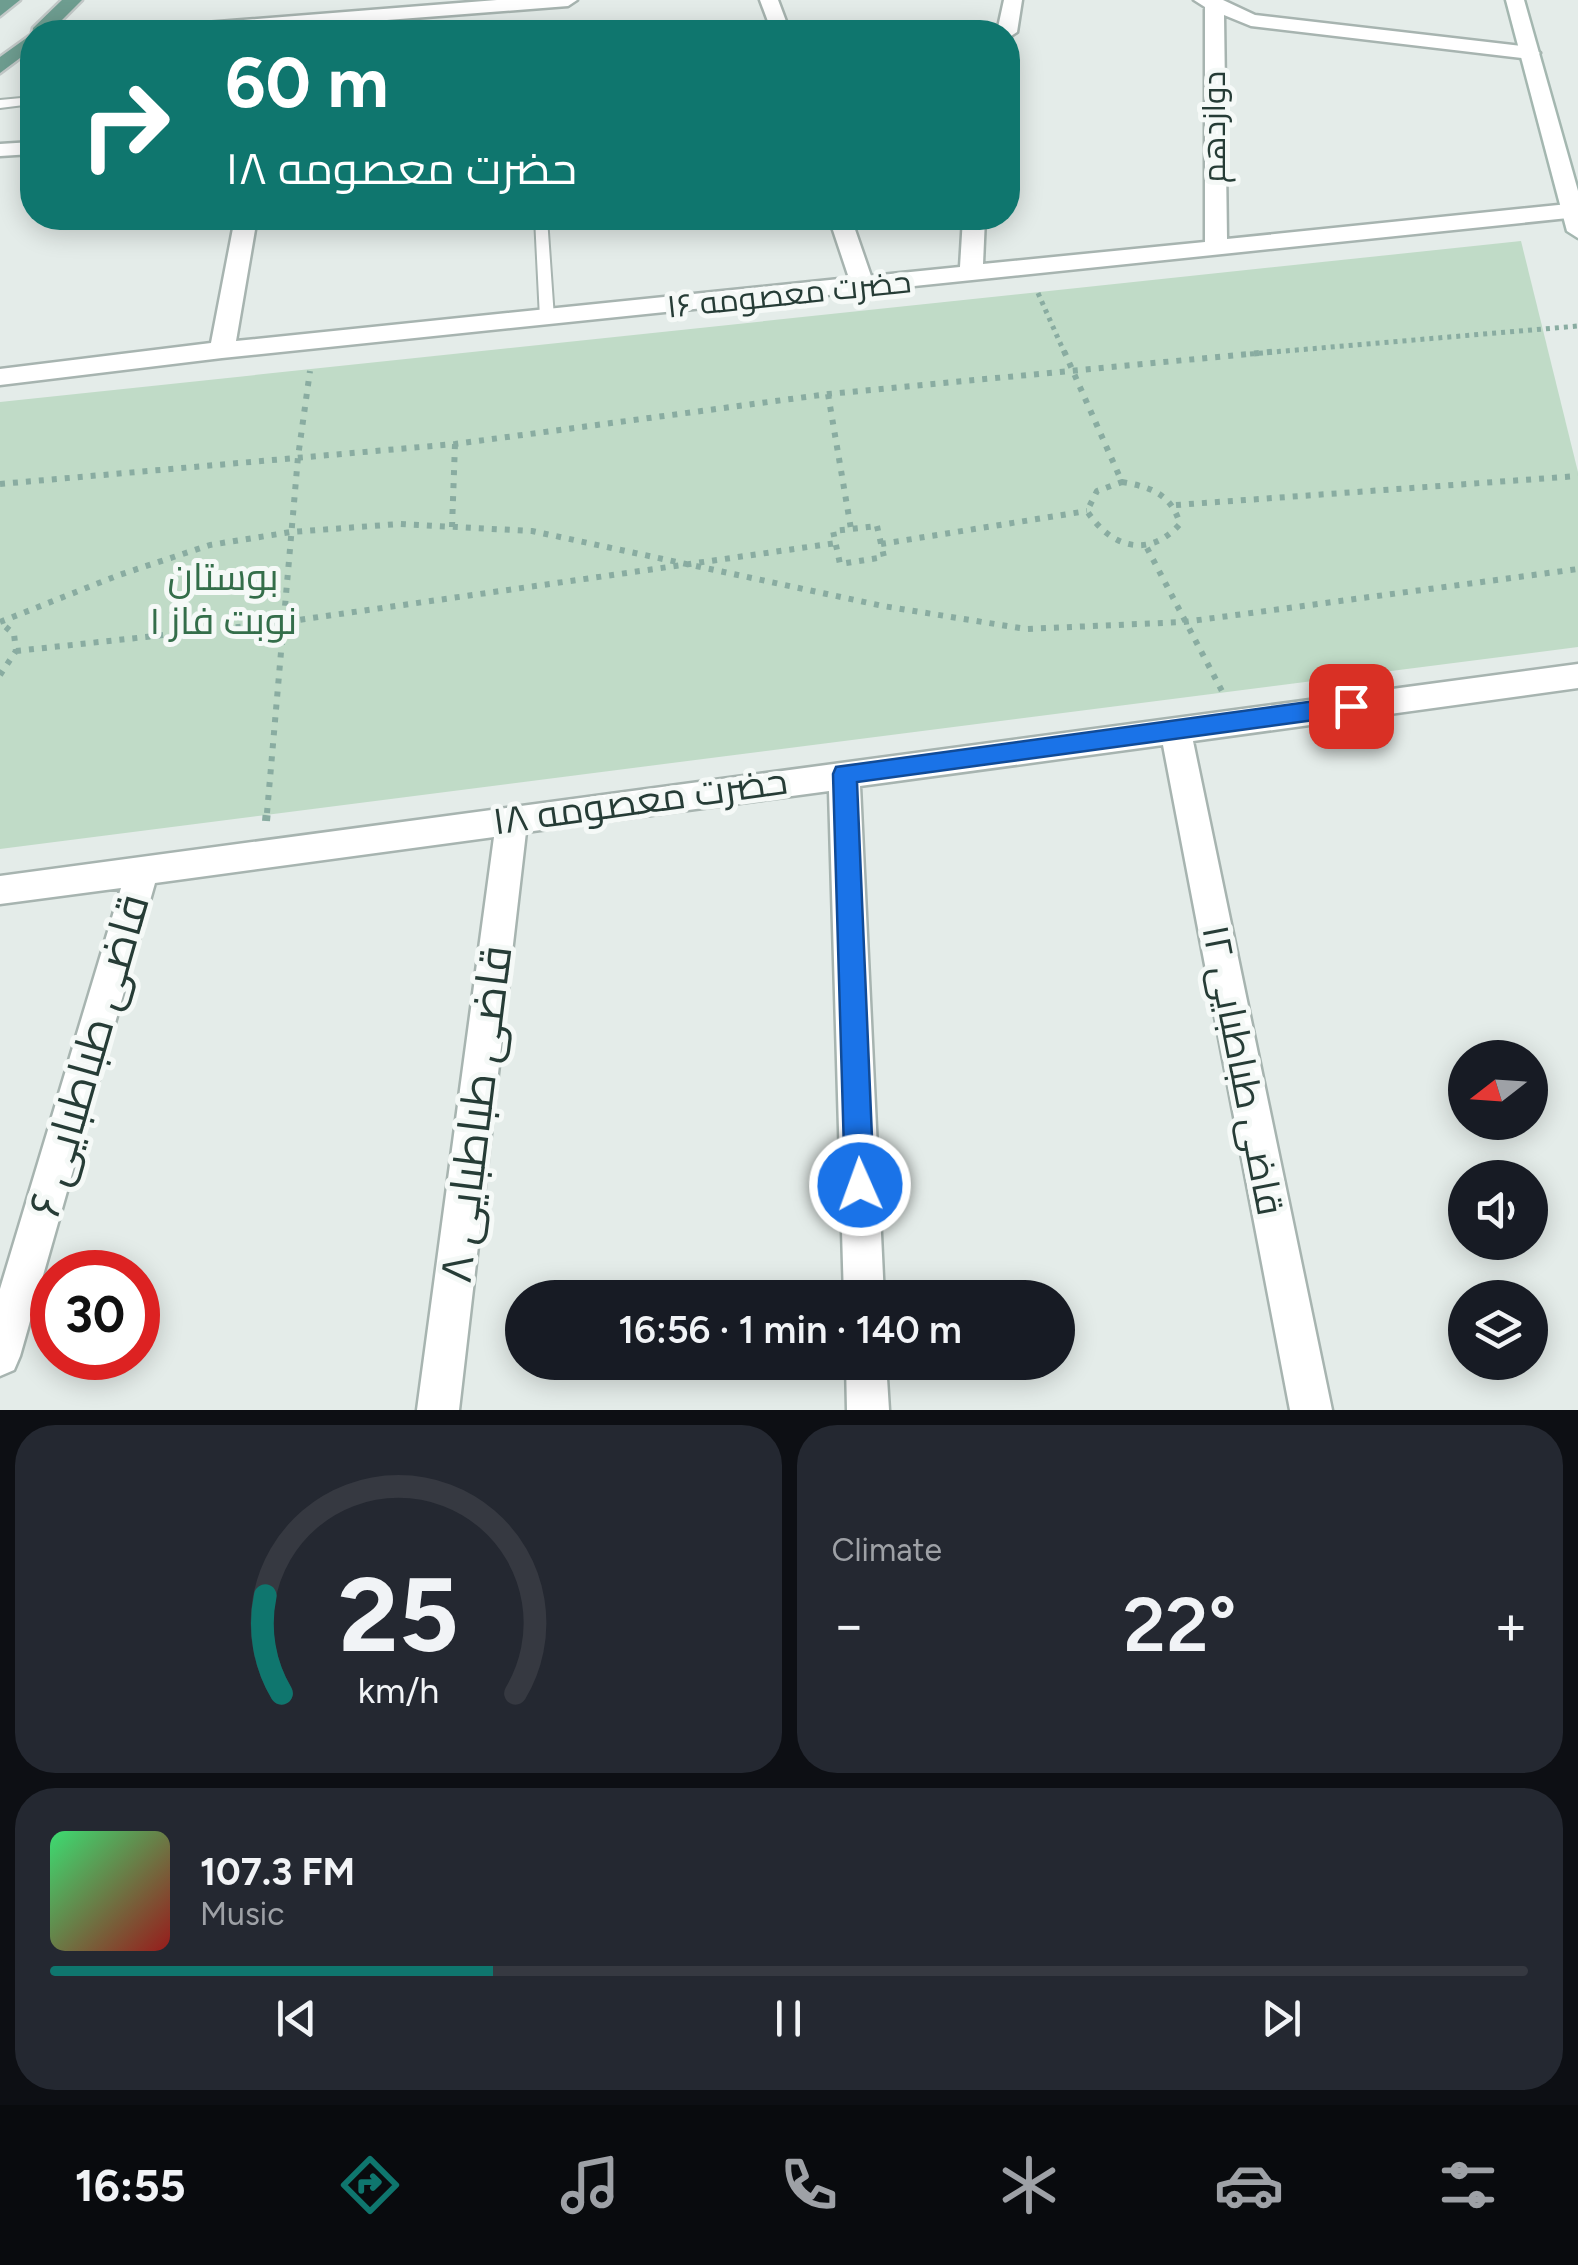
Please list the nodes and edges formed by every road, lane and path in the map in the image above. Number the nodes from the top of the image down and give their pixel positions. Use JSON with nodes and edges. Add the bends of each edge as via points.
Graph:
{"nodes":[{"id":1,"x":11,"y":0,"type":"edge"},
{"id":2,"x":73,"y":0,"type":"edge"},
{"id":3,"x":568,"y":0,"type":"edge"},
{"id":4,"x":1515,"y":0,"type":"edge"},
{"id":5,"x":1210,"y":2,"type":"edge"},
{"id":6,"x":0,"y":10,"type":"edge"},
{"id":7,"x":53,"y":20,"type":"edge"},
{"id":8,"x":318,"y":20,"type":"edge"},
{"id":9,"x":20,"y":50,"type":"edge"},
{"id":10,"x":1530,"y":53,"type":"junction"},
{"id":11,"x":0,"y":66,"type":"edge"},
{"id":12,"x":1576,"y":217,"type":"edge"},
{"id":13,"x":244,"y":230,"type":"edge"},
{"id":14,"x":542,"y":230,"type":"edge"},
{"id":15,"x":844,"y":230,"type":"edge"},
{"id":16,"x":973,"y":230,"type":"edge"},
{"id":17,"x":1216,"y":248,"type":"junction"},
{"id":18,"x":1028,"y":269,"type":"junction"},
{"id":19,"x":971,"y":275,"type":"junction"},
{"id":20,"x":863,"y":286,"type":"junction"},
{"id":21,"x":547,"y":318,"type":"junction"},
{"id":22,"x":1578,"y":326,"type":"edge"},
{"id":23,"x":314,"y":341,"type":"junction"},
{"id":24,"x":222,"y":350,"type":"junction"},
{"id":25,"x":1069,"y":369,"type":"junction"},
{"id":26,"x":0,"y":377,"type":"edge"},
{"id":27,"x":828,"y":394,"type":"junction"},
{"id":28,"x":455,"y":444,"type":"junction"},
{"id":29,"x":298,"y":458,"type":"junction"},
{"id":30,"x":1578,"y":476,"type":"edge"},
{"id":31,"x":1122,"y":482,"type":"junction"},
{"id":32,"x":2,"y":484,"type":"edge"},
{"id":33,"x":0,"y":495,"type":"edge"},
{"id":34,"x":1176,"y":506,"type":"junction"},
{"id":35,"x":1087,"y":511,"type":"junction"},
{"id":36,"x":452,"y":527,"type":"junction"},
{"id":37,"x":851,"y":529,"type":"junction"},
{"id":38,"x":291,"y":532,"type":"junction"},
{"id":39,"x":836,"y":543,"type":"junction"},
{"id":40,"x":881,"y":544,"type":"junction"},
{"id":41,"x":1147,"y":548,"type":"junction"},
{"id":42,"x":694,"y":564,"type":"junction"},
{"id":43,"x":1578,"y":569,"type":"edge"},
{"id":44,"x":0,"y":622,"type":"edge"},
{"id":45,"x":284,"y":622,"type":"junction"},
{"id":46,"x":1184,"y":622,"type":"junction"},
{"id":47,"x":16,"y":651,"type":"junction"},
{"id":48,"x":0,"y":675,"type":"edge"},
{"id":49,"x":1578,"y":676,"type":"edge"},
{"id":50,"x":1238,"y":720,"type":"junction"},
{"id":51,"x":1175,"y":729,"type":"junction"},
{"id":52,"x":844,"y":774,"type":"junction"},
{"id":53,"x":512,"y":819,"type":"junction"},
{"id":54,"x":263,"y":852,"type":"junction"},
{"id":55,"x":143,"y":869,"type":"junction"},
{"id":56,"x":0,"y":890,"type":"edge"},
{"id":57,"x":863,"y":1280,"type":"edge"},
{"id":58,"x":8,"y":1300,"type":"edge"},
{"id":59,"x":0,"y":1356,"type":"edge"},
{"id":60,"x":867,"y":1380,"type":"edge"},
{"id":61,"x":438,"y":1410,"type":"edge"},
{"id":62,"x":868,"y":1410,"type":"edge"},
{"id":63,"x":1312,"y":1410,"type":"edge"}],
"edges":[{"from":1,"to":6,"type":"main road"},
{"from":2,"to":7,"type":"main road"},
{"from":3,"to":8,"type":"street"},
{"from":4,"to":10,"type":"street"},
{"from":5,"to":10,"type":"street","via":[[1251,20]]},
{"from":5,"to":17,"type":"street","name":"دوازدهم"},
{"from":9,"to":11,"type":"main road"},
{"from":10,"to":12,"type":"street"},
{"from":12,"to":17,"type":"street","name":"حضرت معصومه ۱۶"},
{"from":13,"to":24,"type":"street"},
{"from":14,"to":21,"type":"lane"},
{"from":15,"to":20,"type":"street"},
{"from":16,"to":19,"type":"street"},
{"from":17,"to":18,"type":"street","name":"حضرت معصومه ۱۶"},
{"from":18,"to":19,"type":"street","name":"حضرت معصومه ۱۶"},
{"from":18,"to":25,"type":"path"},
{"from":19,"to":20,"type":"street","name":"حضرت معصومه ۱۶"},
{"from":20,"to":21,"type":"street","name":"حضرت معصومه ۱۶"},
{"from":21,"to":23,"type":"street","name":"حضرت معصومه ۱۶"},
{"from":22,"to":25,"type":"path"},
{"from":23,"to":24,"type":"street","name":"حضرت معصومه ۱۶"},
{"from":23,"to":29,"type":"path"},
{"from":24,"to":26,"type":"street","name":"حضرت معصومه ۱۶"},
{"from":25,"to":27,"type":"path"},
{"from":25,"to":31,"type":"path"},
{"from":27,"to":28,"type":"path"},
{"from":27,"to":37,"type":"path"},
{"from":28,"to":29,"type":"path"},
{"from":28,"to":36,"type":"path"},
{"from":29,"to":32,"type":"path"},
{"from":29,"to":38,"type":"path"},
{"from":30,"to":34,"type":"path"},
{"from":31,"to":34,"type":"path","via":[[1154,487]]},
{"from":31,"to":35,"type":"path","via":[[1097,491]]},
{"from":32,"to":33,"type":"path"},
{"from":34,"to":41,"type":"path","via":[[1180,524],[1169,540]]},
{"from":35,"to":40,"type":"path"},
{"from":35,"to":41,"type":"path","via":[[1097,530],[1119,544]]},
{"from":36,"to":38,"type":"path"},
{"from":36,"to":42,"type":"path","via":[[532,530]]},
{"from":37,"to":39,"type":"path","via":[[833,531]]},
{"from":37,"to":40,"type":"path","via":[[877,526]]},
{"from":38,"to":44,"type":"path","via":[[210,545]]},
{"from":38,"to":45,"type":"path"},
{"from":39,"to":40,"type":"path","via":[[840,564],[884,557]]},
{"from":39,"to":42,"type":"path"},
{"from":41,"to":46,"type":"path"},
{"from":42,"to":45,"type":"path"},
{"from":42,"to":46,"type":"path","via":[[1026,630]]},
{"from":43,"to":46,"type":"path"},
{"from":44,"to":47,"type":"path","via":[[14,634]]},
{"from":45,"to":47,"type":"path"},
{"from":45,"to":54,"type":"path"},
{"from":46,"to":50,"type":"path"},
{"from":47,"to":48,"type":"path"},
{"from":49,"to":50,"type":"street","name":"حضرت معصومه ۱۸"},
{"from":50,"to":51,"type":"street","name":"حضرت معصومه ۱۸"},
{"from":51,"to":52,"type":"street","name":"حضرت معصومه ۱۸"},
{"from":51,"to":63,"type":"street","name":"قاضی طباطبایی ۱۲"},
{"from":52,"to":53,"type":"street","name":"حضرت معصومه ۱۸"},
{"from":52,"to":57,"type":"street"},
{"from":53,"to":54,"type":"street","name":"حضرت معصومه ۱۸"},
{"from":53,"to":61,"type":"street","name":"قاضی طباطبایی ۸"},
{"from":54,"to":55,"type":"street","name":"حضرت معصومه ۱۸"},
{"from":55,"to":56,"type":"street","name":"حضرت معصومه ۱۸"},
{"from":55,"to":58,"type":"street","name":"قاضی طباطبایی ۶"},
{"from":58,"to":59,"type":"street","name":"قاضی طباطبایی ۶"},
{"from":60,"to":62,"type":"street"}]}
